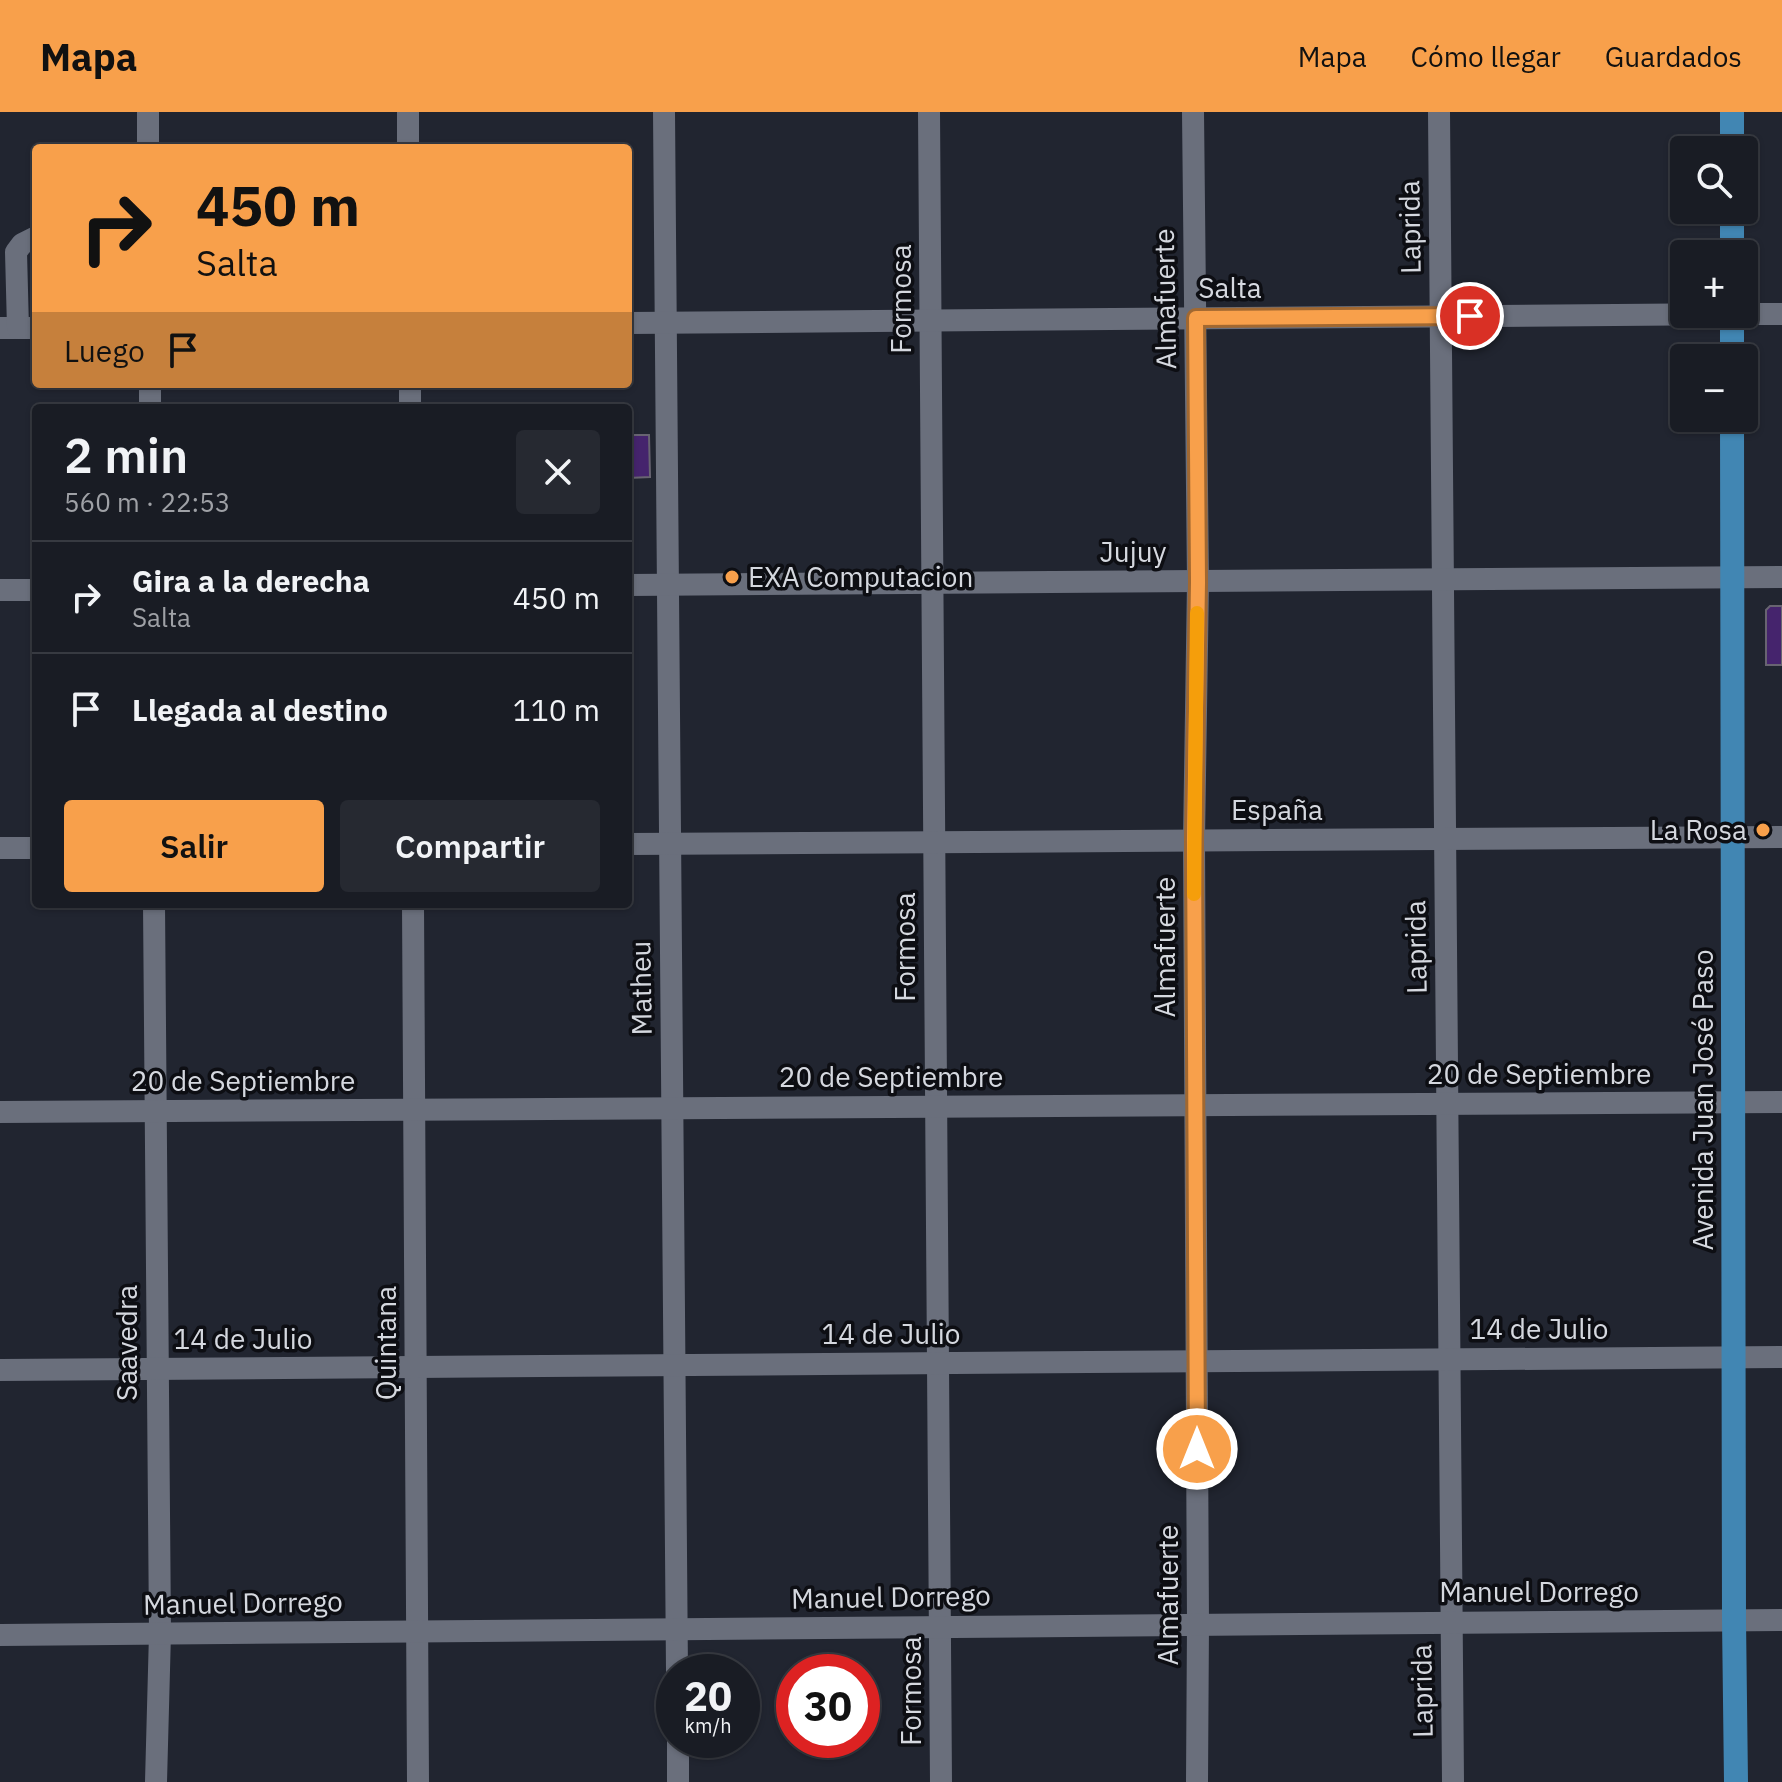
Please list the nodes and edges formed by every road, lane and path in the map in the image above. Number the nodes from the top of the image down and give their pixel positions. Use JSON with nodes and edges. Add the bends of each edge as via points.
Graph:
{"nodes":[{"id":1,"x":148,"y":112,"type":"edge"},
{"id":2,"x":408,"y":112,"type":"edge"},
{"id":3,"x":664,"y":112,"type":"edge"},
{"id":4,"x":929,"y":112,"type":"edge"},
{"id":5,"x":1193,"y":112,"type":"edge"},
{"id":6,"x":1439,"y":112,"type":"edge"},
{"id":7,"x":1732,"y":112,"type":"edge"},
{"id":8,"x":1732,"y":136,"type":"edge"},
{"id":9,"x":148,"y":144,"type":"edge"},
{"id":10,"x":408,"y":144,"type":"edge"},
{"id":11,"x":32,"y":239,"type":"edge"},
{"id":12,"x":1758,"y":314,"type":"edge"},
{"id":13,"x":1782,"y":314,"type":"edge"},
{"id":14,"x":1670,"y":315,"type":"edge"},
{"id":15,"x":1441,"y":317,"type":"junction"},
{"id":16,"x":1196,"y":318,"type":"junction"},
{"id":17,"x":931,"y":321,"type":"junction"},
{"id":18,"x":632,"y":323,"type":"edge"},
{"id":19,"x":665,"y":323,"type":"junction"},
{"id":20,"x":18,"y":328,"type":"edge"},
{"id":21,"x":1732,"y":432,"type":"edge"},
{"id":22,"x":1782,"y":577,"type":"edge"},
{"id":23,"x":1732,"y":578,"type":"junction"},
{"id":24,"x":1443,"y":580,"type":"junction"},
{"id":25,"x":1198,"y":582,"type":"junction"},
{"id":26,"x":932,"y":583,"type":"junction"},
{"id":27,"x":632,"y":585,"type":"edge"},
{"id":28,"x":668,"y":585,"type":"junction"},
{"id":29,"x":0,"y":590,"type":"edge"},
{"id":30,"x":32,"y":590,"type":"edge"},
{"id":31,"x":1733,"y":837,"type":"junction"},
{"id":32,"x":1782,"y":837,"type":"edge"},
{"id":33,"x":1445,"y":839,"type":"junction"},
{"id":34,"x":1194,"y":840,"type":"junction"},
{"id":35,"x":934,"y":842,"type":"junction"},
{"id":36,"x":632,"y":844,"type":"edge"},
{"id":37,"x":670,"y":844,"type":"junction"},
{"id":38,"x":0,"y":848,"type":"edge"},
{"id":39,"x":32,"y":848,"type":"edge"},
{"id":40,"x":154,"y":908,"type":"edge"},
{"id":41,"x":413,"y":908,"type":"edge"},
{"id":42,"x":1782,"y":1102,"type":"edge"},
{"id":43,"x":1733,"y":1103,"type":"junction"},
{"id":44,"x":1447,"y":1104,"type":"junction"},
{"id":45,"x":1195,"y":1105,"type":"junction"},
{"id":46,"x":936,"y":1107,"type":"junction"},
{"id":47,"x":672,"y":1108,"type":"junction"},
{"id":48,"x":414,"y":1110,"type":"junction"},
{"id":49,"x":156,"y":1111,"type":"junction"},
{"id":50,"x":0,"y":1112,"type":"edge"},
{"id":51,"x":1733,"y":1357,"type":"junction"},
{"id":52,"x":1782,"y":1357,"type":"edge"},
{"id":53,"x":1449,"y":1360,"type":"junction"},
{"id":54,"x":1196,"y":1362,"type":"junction"},
{"id":55,"x":938,"y":1363,"type":"junction"},
{"id":56,"x":674,"y":1366,"type":"junction"},
{"id":57,"x":416,"y":1367,"type":"junction"},
{"id":58,"x":157,"y":1369,"type":"junction"},
{"id":59,"x":0,"y":1370,"type":"edge"},
{"id":60,"x":1734,"y":1620,"type":"junction"},
{"id":61,"x":1782,"y":1620,"type":"edge"},
{"id":62,"x":1451,"y":1622,"type":"junction"},
{"id":63,"x":1198,"y":1624,"type":"junction"},
{"id":64,"x":940,"y":1627,"type":"junction"},
{"id":65,"x":677,"y":1629,"type":"junction"},
{"id":66,"x":418,"y":1631,"type":"junction"},
{"id":67,"x":160,"y":1633,"type":"junction"},
{"id":68,"x":0,"y":1635,"type":"edge"},
{"id":69,"x":677,"y":1654,"type":"edge"},
{"id":70,"x":678,"y":1758,"type":"edge"},
{"id":71,"x":156,"y":1782,"type":"edge"},
{"id":72,"x":418,"y":1782,"type":"edge"},
{"id":73,"x":678,"y":1782,"type":"edge"},
{"id":74,"x":941,"y":1782,"type":"edge"},
{"id":75,"x":1197,"y":1782,"type":"edge"},
{"id":76,"x":1453,"y":1782,"type":"edge"},
{"id":77,"x":1736,"y":1782,"type":"edge"}],
"edges":[{"from":1,"to":9,"type":"street"},
{"from":2,"to":10,"type":"street"},
{"from":3,"to":19,"type":"street","name":"Matheu"},
{"from":4,"to":17,"type":"street","name":"Formosa"},
{"from":5,"to":16,"type":"street","name":"Almafuerte"},
{"from":6,"to":15,"type":"street","name":"Laprida"},
{"from":7,"to":8,"type":"main road"},
{"from":11,"to":20,"type":"street","via":[[16,252]]},
{"from":12,"to":13,"type":"street"},
{"from":14,"to":15,"type":"street","name":"Salta"},
{"from":15,"to":16,"type":"street","name":"Salta"},
{"from":15,"to":24,"type":"street","name":"Laprida"},
{"from":16,"to":17,"type":"street","name":"Salta"},
{"from":16,"to":25,"type":"street","name":"Almafuerte"},
{"from":17,"to":19,"type":"street","name":"Salta"},
{"from":17,"to":26,"type":"street","name":"Formosa"},
{"from":18,"to":19,"type":"street","name":"Salta"},
{"from":19,"to":28,"type":"street","name":"Matheu"},
{"from":21,"to":23,"type":"main road","name":"Avenida Juan José Paso"},
{"from":22,"to":23,"type":"street","name":"Jujuy"},
{"from":23,"to":24,"type":"street","name":"Jujuy"},
{"from":23,"to":31,"type":"main road","name":"Avenida Juan José Paso"},
{"from":24,"to":25,"type":"street","name":"Jujuy"},
{"from":24,"to":33,"type":"street","name":"Laprida"},
{"from":25,"to":26,"type":"street","name":"Jujuy"},
{"from":25,"to":34,"type":"street","name":"Almafuerte"},
{"from":26,"to":28,"type":"street","name":"Jujuy"},
{"from":26,"to":35,"type":"street","name":"Formosa"},
{"from":27,"to":28,"type":"street","name":"Jujuy"},
{"from":28,"to":37,"type":"street","name":"Matheu"},
{"from":29,"to":30,"type":"street"},
{"from":31,"to":32,"type":"street","name":"España"},
{"from":31,"to":33,"type":"street","name":"España"},
{"from":31,"to":43,"type":"main road","name":"Avenida Juan José Paso"},
{"from":33,"to":34,"type":"street","name":"España"},
{"from":33,"to":44,"type":"street","name":"Laprida"},
{"from":34,"to":35,"type":"street","name":"España"},
{"from":34,"to":45,"type":"street","name":"Almafuerte"},
{"from":35,"to":37,"type":"street","name":"España"},
{"from":35,"to":46,"type":"street","name":"Formosa"},
{"from":36,"to":37,"type":"street","name":"España"},
{"from":37,"to":47,"type":"street","name":"Matheu"},
{"from":38,"to":39,"type":"street"},
{"from":40,"to":49,"type":"street","name":"Saavedra"},
{"from":41,"to":48,"type":"street","name":"Quintana"},
{"from":42,"to":43,"type":"street","name":"20 de Septiembre"},
{"from":43,"to":44,"type":"street","name":"20 de Septiembre"},
{"from":43,"to":51,"type":"main road","name":"Avenida Juan José Paso"},
{"from":44,"to":45,"type":"street","name":"20 de Septiembre"},
{"from":44,"to":53,"type":"street","name":"Laprida"},
{"from":45,"to":46,"type":"street","name":"20 de Septiembre"},
{"from":45,"to":54,"type":"street","name":"Almafuerte"},
{"from":46,"to":47,"type":"street","name":"20 de Septiembre"},
{"from":46,"to":55,"type":"street","name":"Formosa"},
{"from":47,"to":48,"type":"street","name":"20 de Septiembre"},
{"from":47,"to":56,"type":"street","name":"Matheu"},
{"from":48,"to":49,"type":"street","name":"20 de Septiembre"},
{"from":48,"to":57,"type":"street","name":"Quintana"},
{"from":49,"to":50,"type":"street","name":"20 de Septiembre"},
{"from":49,"to":58,"type":"street","name":"Saavedra"},
{"from":51,"to":52,"type":"street","name":"14 de Julio"},
{"from":51,"to":53,"type":"street","name":"14 de Julio"},
{"from":51,"to":60,"type":"main road","name":"Avenida Juan José Paso"},
{"from":53,"to":54,"type":"street","name":"14 de Julio"},
{"from":53,"to":62,"type":"street","name":"Laprida"},
{"from":54,"to":55,"type":"street","name":"14 de Julio"},
{"from":54,"to":63,"type":"street","name":"Almafuerte"},
{"from":55,"to":56,"type":"street","name":"14 de Julio"},
{"from":55,"to":64,"type":"street","name":"Formosa"},
{"from":56,"to":57,"type":"street","name":"14 de Julio"},
{"from":56,"to":65,"type":"street","name":"Matheu"},
{"from":57,"to":58,"type":"street","name":"14 de Julio"},
{"from":57,"to":66,"type":"street","name":"Quintana"},
{"from":58,"to":59,"type":"street","name":"14 de Julio"},
{"from":58,"to":67,"type":"street","name":"Saavedra"},
{"from":60,"to":61,"type":"street","name":"Manuel Dorrego"},
{"from":60,"to":62,"type":"street","name":"Manuel Dorrego"},
{"from":60,"to":77,"type":"main road","name":"Avenida Juan José Paso"},
{"from":62,"to":63,"type":"street","name":"Manuel Dorrego"},
{"from":62,"to":76,"type":"street","name":"Laprida"},
{"from":63,"to":64,"type":"street","name":"Manuel Dorrego"},
{"from":63,"to":75,"type":"street","name":"Almafuerte"},
{"from":64,"to":65,"type":"street","name":"Manuel Dorrego"},
{"from":64,"to":74,"type":"street","name":"Formosa"},
{"from":65,"to":66,"type":"street","name":"Manuel Dorrego"},
{"from":65,"to":69,"type":"street","name":"Matheu"},
{"from":66,"to":67,"type":"street","name":"Manuel Dorrego"},
{"from":66,"to":72,"type":"street","name":"Quintana"},
{"from":67,"to":68,"type":"street","name":"Manuel Dorrego"},
{"from":67,"to":71,"type":"street","name":"Saavedra"},
{"from":70,"to":73,"type":"street"}]}
